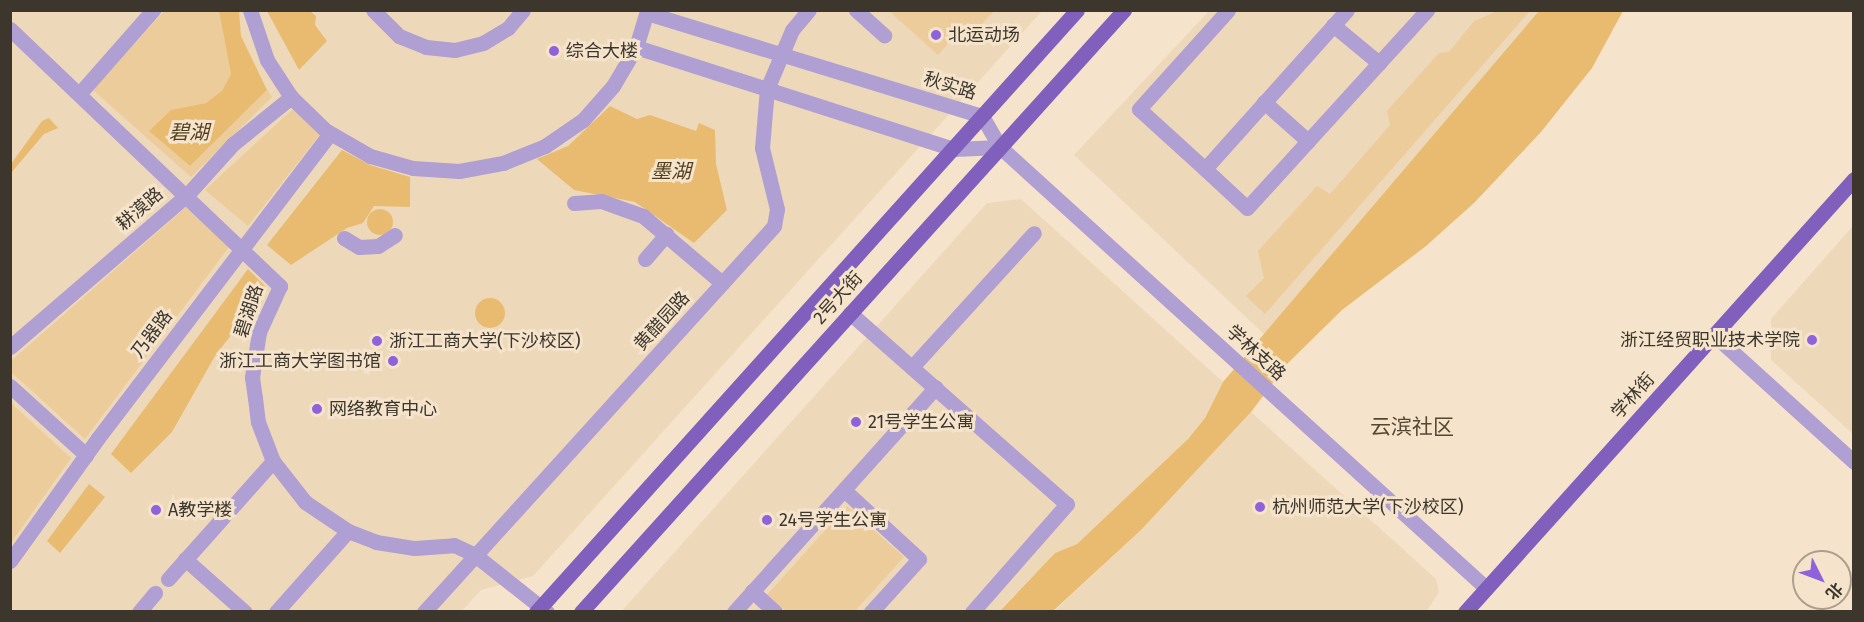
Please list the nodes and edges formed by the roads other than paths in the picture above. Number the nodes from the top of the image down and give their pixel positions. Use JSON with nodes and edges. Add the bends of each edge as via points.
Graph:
{"nodes":[{"id":1,"x":153,"y":10,"type":"edge"},
{"id":2,"x":250,"y":10,"type":"edge"},
{"id":3,"x":373,"y":10,"type":"edge"},
{"id":4,"x":523,"y":10,"type":"edge"},
{"id":5,"x":809,"y":10,"type":"edge"},
{"id":6,"x":856,"y":10,"type":"edge"},
{"id":7,"x":1077,"y":10,"type":"edge"},
{"id":8,"x":1124,"y":10,"type":"edge"},
{"id":9,"x":1228,"y":10,"type":"edge"},
{"id":10,"x":1347,"y":10,"type":"edge"},
{"id":11,"x":1427,"y":10,"type":"edge"},
{"id":12,"x":647,"y":12,"type":"edge"},
{"id":13,"x":1333,"y":25,"type":"junction"},
{"id":14,"x":10,"y":29,"type":"edge"},
{"id":15,"x":884,"y":35,"type":"dead end"},
{"id":16,"x":636,"y":47,"type":"junction"},
{"id":17,"x":780,"y":55,"type":"junction"},
{"id":18,"x":1378,"y":63,"type":"junction"},
{"id":19,"x":767,"y":89,"type":"junction"},
{"id":20,"x":80,"y":93,"type":"junction"},
{"id":21,"x":291,"y":97,"type":"junction"},
{"id":22,"x":1264,"y":102,"type":"junction"},
{"id":23,"x":982,"y":116,"type":"junction"},
{"id":24,"x":330,"y":134,"type":"junction"},
{"id":25,"x":1308,"y":141,"type":"junction"},
{"id":26,"x":1000,"y":147,"type":"junction"},
{"id":27,"x":954,"y":149,"type":"junction"},
{"id":28,"x":1205,"y":169,"type":"junction"},
{"id":29,"x":1854,"y":179,"type":"edge"},
{"id":30,"x":187,"y":195,"type":"junction"},
{"id":31,"x":574,"y":202,"type":"dead end"},
{"id":32,"x":1034,"y":233,"type":"dead end"},
{"id":33,"x":667,"y":234,"type":"junction"},
{"id":34,"x":395,"y":235,"type":"dead end"},
{"id":35,"x":344,"y":238,"type":"dead end"},
{"id":36,"x":242,"y":247,"type":"junction"},
{"id":37,"x":645,"y":259,"type":"dead end"},
{"id":38,"x":722,"y":283,"type":"junction"},
{"id":39,"x":850,"y":313,"type":"junction"},
{"id":40,"x":1714,"y":335,"type":"junction"},
{"id":41,"x":10,"y":347,"type":"edge"},
{"id":42,"x":912,"y":367,"type":"junction"},
{"id":43,"x":10,"y":386,"type":"edge"},
{"id":44,"x":936,"y":387,"type":"junction"},
{"id":45,"x":86,"y":455,"type":"junction"},
{"id":46,"x":273,"y":461,"type":"junction"},
{"id":47,"x":1854,"y":462,"type":"edge"},
{"id":48,"x":843,"y":490,"type":"junction"},
{"id":49,"x":348,"y":531,"type":"junction"},
{"id":50,"x":475,"y":555,"type":"junction"},
{"id":51,"x":185,"y":560,"type":"junction"},
{"id":52,"x":10,"y":561,"type":"edge"},
{"id":53,"x":168,"y":579,"type":"dead end"},
{"id":54,"x":1486,"y":588,"type":"junction"},
{"id":55,"x":752,"y":591,"type":"junction"},
{"id":56,"x":155,"y":593,"type":"dead end"},
{"id":57,"x":542,"y":610,"type":"edge"},
{"id":58,"x":139,"y":612,"type":"edge"},
{"id":59,"x":245,"y":612,"type":"edge"},
{"id":60,"x":276,"y":612,"type":"edge"},
{"id":61,"x":424,"y":612,"type":"edge"},
{"id":62,"x":581,"y":612,"type":"edge"},
{"id":63,"x":734,"y":612,"type":"edge"},
{"id":64,"x":775,"y":612,"type":"edge"},
{"id":65,"x":871,"y":612,"type":"edge"},
{"id":66,"x":972,"y":612,"type":"edge"},
{"id":67,"x":1465,"y":612,"type":"edge"}],
"edges":[{"from":1,"to":20,"type":"street"},
{"from":2,"to":21,"type":"street","via":[[267,60]]},
{"from":3,"to":4,"type":"street","via":[[399,36],[426,47],[454,50],[483,43],[508,28]]},
{"from":5,"to":17,"type":"street","name":"黄醋园路","via":[[792,30]]},
{"from":6,"to":15,"type":"street"},
{"from":7,"to":23,"type":"main road","name":"2号大街"},
{"from":8,"to":26,"type":"main road","name":"2号大街"},
{"from":9,"to":28,"type":"street","via":[[1138,109]]},
{"from":10,"to":13,"type":"street"},
{"from":11,"to":18,"type":"street"},
{"from":12,"to":16,"type":"street"},
{"from":12,"to":17,"type":"street","name":"秋实路"},
{"from":13,"to":18,"type":"street"},
{"from":13,"to":22,"type":"street"},
{"from":14,"to":20,"type":"street","name":"碧湖路"},
{"from":16,"to":19,"type":"street"},
{"from":16,"to":24,"type":"street","via":[[613,87],[583,120],[545,146],[503,163],[459,171],[413,168],[370,156]]},
{"from":17,"to":19,"type":"street","name":"黄醋园路"},
{"from":17,"to":23,"type":"street","name":"秋实路"},
{"from":18,"to":25,"type":"street"},
{"from":19,"to":27,"type":"street"},
{"from":19,"to":38,"type":"street","name":"黄醋园路","via":[[762,148],[777,209],[774,226]]},
{"from":20,"to":30,"type":"street","name":"碧湖路"},
{"from":21,"to":24,"type":"street"},
{"from":21,"to":30,"type":"street","name":"耕漠路","via":[[233,144]]},
{"from":22,"to":25,"type":"street"},
{"from":22,"to":28,"type":"street"},
{"from":23,"to":26,"type":"street","name":"秋实路"},
{"from":23,"to":27,"type":"main road","name":"2号大街"},
{"from":24,"to":36,"type":"street","name":"乃器路"},
{"from":25,"to":28,"type":"street","via":[[1247,208]]},
{"from":26,"to":27,"type":"street"},
{"from":26,"to":39,"type":"main road","name":"2号大街"},
{"from":26,"to":54,"type":"street","name":"学林支路"},
{"from":27,"to":57,"type":"main road","name":"2号大街"},
{"from":29,"to":40,"type":"main road","name":"学林街"},
{"from":30,"to":36,"type":"street","name":"碧湖路"},
{"from":30,"to":41,"type":"street","name":"耕漠路"},
{"from":31,"to":33,"type":"street","via":[[601,201],[624,207]]},
{"from":32,"to":42,"type":"street"},
{"from":33,"to":37,"type":"street"},
{"from":33,"to":38,"type":"street"},
{"from":34,"to":35,"type":"street","via":[[378,246],[359,247]]},
{"from":36,"to":45,"type":"street","name":"乃器路"},
{"from":36,"to":46,"type":"street","name":"碧湖路","via":[[280,286],[259,332],[252,377],[258,422]]},
{"from":38,"to":50,"type":"street","name":"黄醋园路"},
{"from":39,"to":42,"type":"street"},
{"from":39,"to":62,"type":"main road","name":"2号大街"},
{"from":40,"to":47,"type":"street"},
{"from":40,"to":54,"type":"main road","name":"学林街"},
{"from":42,"to":44,"type":"street"},
{"from":43,"to":45,"type":"street"},
{"from":44,"to":48,"type":"street"},
{"from":44,"to":66,"type":"street","via":[[1067,504]]},
{"from":45,"to":52,"type":"street","name":"乃器路"},
{"from":46,"to":49,"type":"street","name":"碧湖路","via":[[305,502]]},
{"from":46,"to":51,"type":"street"},
{"from":48,"to":55,"type":"street"},
{"from":48,"to":65,"type":"street","via":[[919,559]]},
{"from":49,"to":50,"type":"street","name":"碧湖路","via":[[376,542],[415,548],[454,545]]},
{"from":49,"to":60,"type":"street"},
{"from":50,"to":57,"type":"street","name":"碧湖路"},
{"from":50,"to":61,"type":"street","name":"黄醋园路"},
{"from":51,"to":53,"type":"street"},
{"from":51,"to":59,"type":"street"},
{"from":54,"to":67,"type":"main road","name":"学林街"},
{"from":55,"to":63,"type":"street"},
{"from":55,"to":64,"type":"street"},
{"from":56,"to":58,"type":"street"}]}
